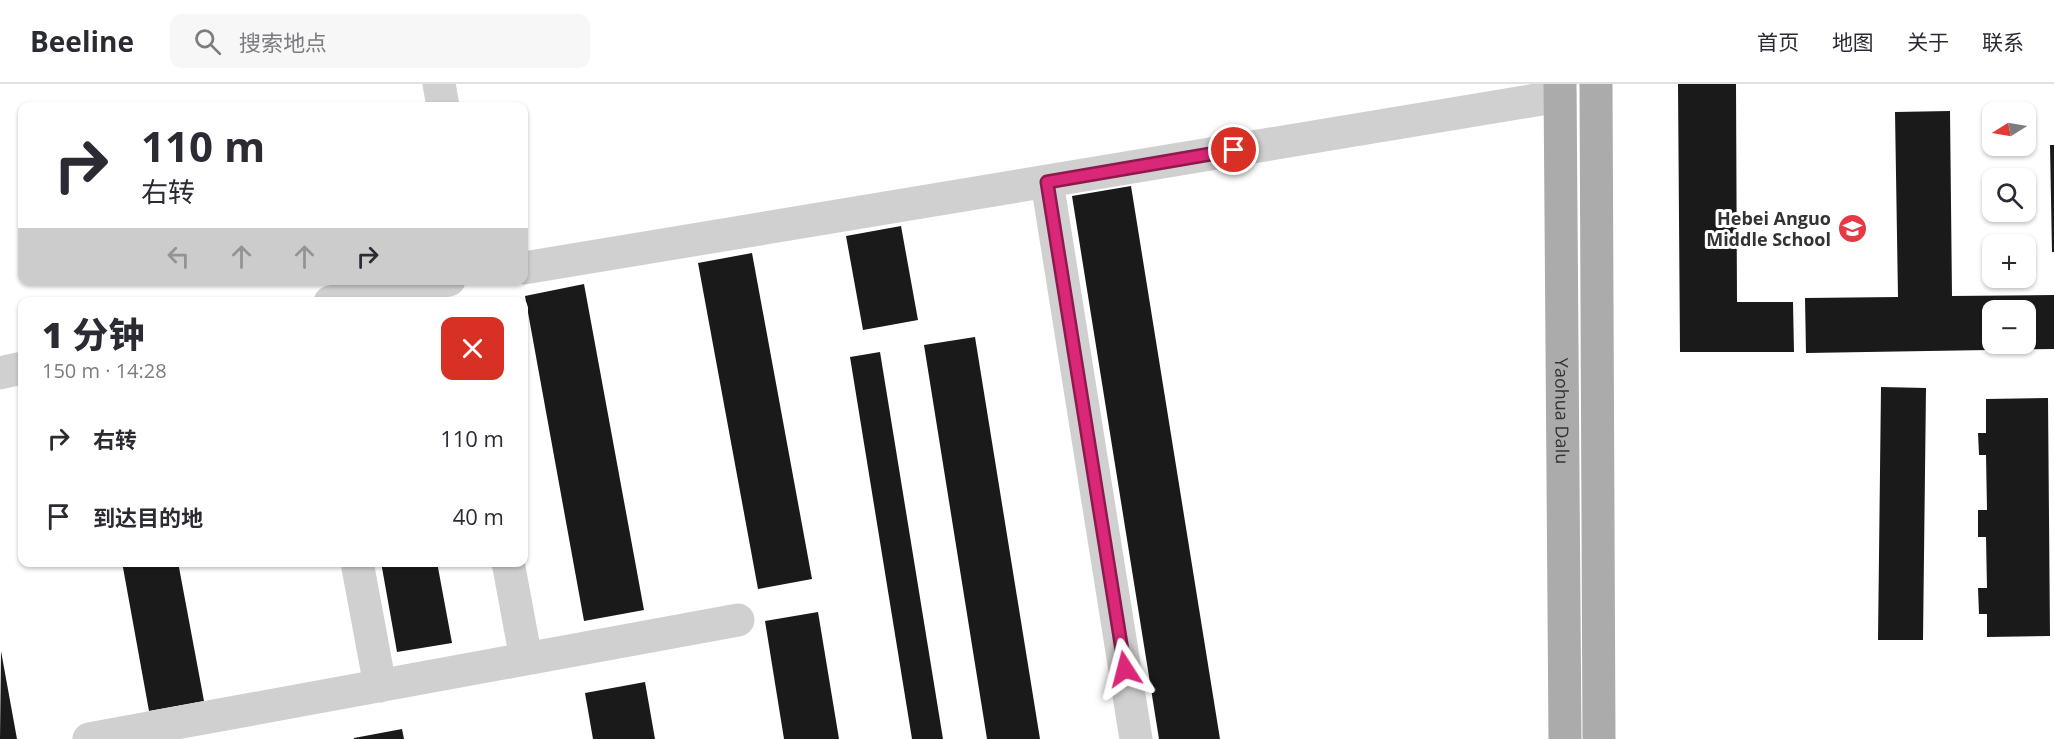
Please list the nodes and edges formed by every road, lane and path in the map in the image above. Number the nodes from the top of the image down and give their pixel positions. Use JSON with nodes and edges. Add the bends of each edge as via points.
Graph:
{"nodes":[{"id":1,"x":439,"y":84,"type":"edge"},
{"id":2,"x":1596,"y":84,"type":"edge"},
{"id":3,"x":1560,"y":90,"type":"edge"},
{"id":4,"x":442,"y":102,"type":"edge"},
{"id":5,"x":1047,"y":182,"type":"junction"},
{"id":6,"x":528,"y":267,"type":"edge"},
{"id":7,"x":422,"y":285,"type":"edge"},
{"id":8,"x":357,"y":297,"type":"edge"},
{"id":9,"x":18,"y":369,"type":"edge"},
{"id":10,"x":0,"y":373,"type":"edge"},
{"id":11,"x":358,"y":567,"type":"edge"},
{"id":12,"x":509,"y":567,"type":"edge"},
{"id":13,"x":738,"y":620,"type":"dead end"},
{"id":14,"x":526,"y":659,"type":"junction"},
{"id":15,"x":380,"y":686,"type":"junction"},
{"id":16,"x":89,"y":739,"type":"edge"},
{"id":17,"x":1136,"y":739,"type":"edge"},
{"id":18,"x":1565,"y":739,"type":"edge"},
{"id":19,"x":1599,"y":739,"type":"edge"}],
"edges":[{"from":1,"to":4,"type":"street"},
{"from":2,"to":19,"type":"main road","name":"Yaohua Dalu"},
{"from":3,"to":5,"type":"street"},
{"from":3,"to":18,"type":"main road","name":"Yaohua Dalu"},
{"from":5,"to":6,"type":"street"},
{"from":5,"to":17,"type":"street"},
{"from":7,"to":8,"type":"street"},
{"from":9,"to":10,"type":"street"},
{"from":11,"to":15,"type":"street"},
{"from":12,"to":14,"type":"street"},
{"from":13,"to":14,"type":"street"},
{"from":14,"to":15,"type":"street"},
{"from":15,"to":16,"type":"street"}]}
